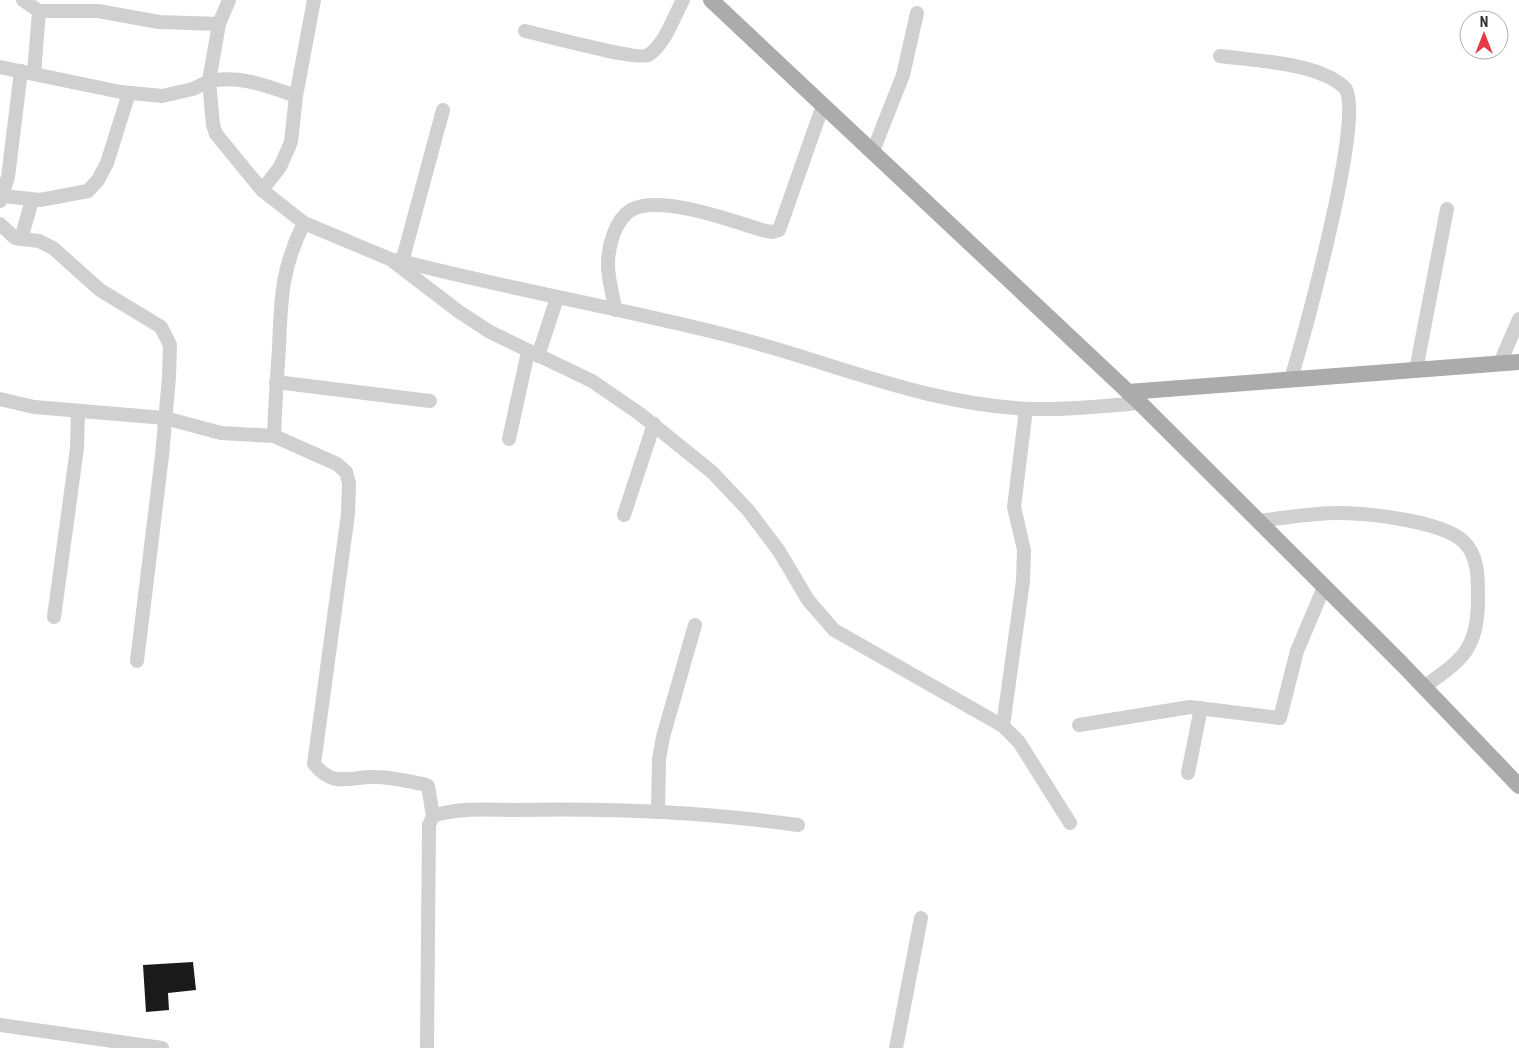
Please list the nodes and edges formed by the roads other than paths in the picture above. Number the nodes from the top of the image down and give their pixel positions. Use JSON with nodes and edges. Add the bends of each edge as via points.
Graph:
{"nodes":[{"id":1,"x":229,"y":0,"type":"edge"},
{"id":2,"x":314,"y":0,"type":"edge"},
{"id":3,"x":683,"y":0,"type":"edge"},
{"id":4,"x":711,"y":0,"type":"edge"},
{"id":5,"x":30,"y":4,"type":"edge"},
{"id":6,"x":917,"y":13,"type":"dead end"},
{"id":7,"x":219,"y":24,"type":"junction"},
{"id":8,"x":525,"y":31,"type":"dead end"},
{"id":9,"x":1220,"y":56,"type":"dead end"},
{"id":10,"x":0,"y":67,"type":"edge"},
{"id":11,"x":28,"y":72,"type":"junction"},
{"id":12,"x":209,"y":81,"type":"junction"},
{"id":13,"x":129,"y":93,"type":"junction"},
{"id":14,"x":296,"y":96,"type":"junction"},
{"id":15,"x":823,"y":105,"type":"junction"},
{"id":16,"x":443,"y":110,"type":"dead end"},
{"id":17,"x":873,"y":151,"type":"junction"},
{"id":18,"x":262,"y":190,"type":"junction"},
{"id":19,"x":1,"y":198,"type":"edge"},
{"id":20,"x":32,"y":200,"type":"junction"},
{"id":21,"x":1447,"y":209,"type":"dead end"},
{"id":22,"x":304,"y":223,"type":"junction"},
{"id":23,"x":0,"y":224,"type":"edge"},
{"id":24,"x":21,"y":239,"type":"junction"},
{"id":25,"x":396,"y":260,"type":"junction"},
{"id":26,"x":557,"y":298,"type":"junction"},
{"id":27,"x":615,"y":310,"type":"junction"},
{"id":28,"x":1519,"y":319,"type":"edge"},
{"id":29,"x":533,"y":354,"type":"junction"},
{"id":30,"x":1519,"y":362,"type":"edge"},
{"id":31,"x":1500,"y":363,"type":"junction"},
{"id":32,"x":1416,"y":370,"type":"junction"},
{"id":33,"x":1291,"y":380,"type":"junction"},
{"id":34,"x":276,"y":382,"type":"junction"},
{"id":35,"x":1134,"y":397,"type":"junction"},
{"id":36,"x":0,"y":399,"type":"edge"},
{"id":37,"x":430,"y":402,"type":"dead end"},
{"id":38,"x":1026,"y":409,"type":"junction"},
{"id":39,"x":78,"y":411,"type":"junction"},
{"id":40,"x":165,"y":418,"type":"junction"},
{"id":41,"x":654,"y":424,"type":"junction"},
{"id":42,"x":274,"y":436,"type":"junction"},
{"id":43,"x":509,"y":438,"type":"dead end"},
{"id":44,"x":624,"y":515,"type":"dead end"},
{"id":45,"x":1258,"y":521,"type":"junction"},
{"id":46,"x":1324,"y":587,"type":"junction"},
{"id":47,"x":54,"y":617,"type":"dead end"},
{"id":48,"x":695,"y":625,"type":"dead end"},
{"id":49,"x":137,"y":661,"type":"dead end"},
{"id":50,"x":1424,"y":687,"type":"junction"},
{"id":51,"x":1201,"y":708,"type":"junction"},
{"id":52,"x":1079,"y":725,"type":"dead end"},
{"id":53,"x":1003,"y":726,"type":"junction"},
{"id":54,"x":1188,"y":773,"type":"dead end"},
{"id":55,"x":1519,"y":786,"type":"edge"},
{"id":56,"x":658,"y":812,"type":"junction"},
{"id":57,"x":433,"y":816,"type":"junction"},
{"id":58,"x":1070,"y":823,"type":"dead end"},
{"id":59,"x":798,"y":826,"type":"dead end"},
{"id":60,"x":921,"y":918,"type":"dead end"},
{"id":61,"x":0,"y":1025,"type":"edge"},
{"id":62,"x":162,"y":1048,"type":"edge"},
{"id":63,"x":427,"y":1048,"type":"edge"},
{"id":64,"x":896,"y":1048,"type":"edge"}],
"edges":[{"from":1,"to":7,"type":"street"},
{"from":2,"to":14,"type":"street"},
{"from":3,"to":8,"type":"street","via":[[665,34],[646,56]]},
{"from":4,"to":15,"type":"main road"},
{"from":5,"to":7,"type":"street","via":[[159,22]]},
{"from":5,"to":11,"type":"street"},
{"from":6,"to":17,"type":"street","via":[[903,75]]},
{"from":7,"to":12,"type":"street"},
{"from":9,"to":33,"type":"street","via":[[1301,68],[1330,77],[1346,88],[1350,99],[1344,156],[1329,238]]},
{"from":10,"to":11,"type":"street"},
{"from":11,"to":13,"type":"street"},
{"from":11,"to":19,"type":"street"},
{"from":12,"to":13,"type":"street","via":[[193,89],[162,96]]},
{"from":12,"to":14,"type":"street","via":[[245,80]]},
{"from":12,"to":18,"type":"street","via":[[216,134]]},
{"from":13,"to":20,"type":"street","via":[[108,163],[93,186],[83,192]]},
{"from":14,"to":18,"type":"street","via":[[287,154]]},
{"from":15,"to":17,"type":"main road"},
{"from":15,"to":27,"type":"street","via":[[778,230],[762,230],[684,208],[644,207],[632,210],[622,218],[616,227],[607,267]]},
{"from":16,"to":25,"type":"street"},
{"from":17,"to":35,"type":"main road"},
{"from":18,"to":22,"type":"street"},
{"from":19,"to":20,"type":"street"},
{"from":20,"to":24,"type":"street"},
{"from":21,"to":32,"type":"street"},
{"from":22,"to":25,"type":"street"},
{"from":22,"to":34,"type":"street","via":[[283,279]]},
{"from":23,"to":24,"type":"street","via":[[8,234]]},
{"from":24,"to":40,"type":"street","via":[[39,241],[53,248],[100,290],[161,327],[170,345]]},
{"from":25,"to":26,"type":"street"},
{"from":25,"to":29,"type":"street","via":[[458,311]]},
{"from":26,"to":27,"type":"street"},
{"from":26,"to":29,"type":"street"},
{"from":27,"to":38,"type":"street","via":[[739,338],[935,394]]},
{"from":28,"to":31,"type":"street"},
{"from":29,"to":41,"type":"street","via":[[613,393]]},
{"from":29,"to":43,"type":"street"},
{"from":30,"to":31,"type":"main road"},
{"from":31,"to":32,"type":"main road"},
{"from":32,"to":33,"type":"main road"},
{"from":33,"to":35,"type":"main road"},
{"from":34,"to":37,"type":"street"},
{"from":34,"to":42,"type":"street"},
{"from":35,"to":38,"type":"street","via":[[1084,408]]},
{"from":35,"to":45,"type":"main road"},
{"from":36,"to":39,"type":"street","via":[[34,408]]},
{"from":38,"to":53,"type":"street","via":[[1014,507],[1024,550],[1023,581]]},
{"from":39,"to":40,"type":"street"},
{"from":39,"to":47,"type":"street","via":[[77,442]]},
{"from":40,"to":42,"type":"street","via":[[221,433]]},
{"from":40,"to":49,"type":"street"},
{"from":41,"to":44,"type":"street"},
{"from":41,"to":53,"type":"street","via":[[712,472],[748,510],[808,600],[834,630]]},
{"from":42,"to":57,"type":"street","via":[[337,464],[346,472],[349,482],[347,522],[314,764],[327,776],[339,780],[378,776],[428,786]]},
{"from":45,"to":46,"type":"main road"},
{"from":45,"to":50,"type":"street","via":[[1338,513],[1381,516],[1447,531],[1463,541],[1473,555],[1478,574],[1475,637],[1451,668]]},
{"from":46,"to":50,"type":"main road"},
{"from":46,"to":51,"type":"street","via":[[1297,651],[1280,718]]},
{"from":48,"to":56,"type":"street","via":[[663,737]]},
{"from":50,"to":55,"type":"main road"},
{"from":51,"to":52,"type":"street","via":[[1190,707]]},
{"from":51,"to":54,"type":"street"},
{"from":53,"to":58,"type":"street","via":[[1019,742]]},
{"from":56,"to":57,"type":"street","via":[[550,809],[470,811]]},
{"from":56,"to":59,"type":"street","via":[[734,817]]},
{"from":57,"to":63,"type":"street","via":[[429,825]]},
{"from":60,"to":64,"type":"street"},
{"from":61,"to":62,"type":"street"}]}
